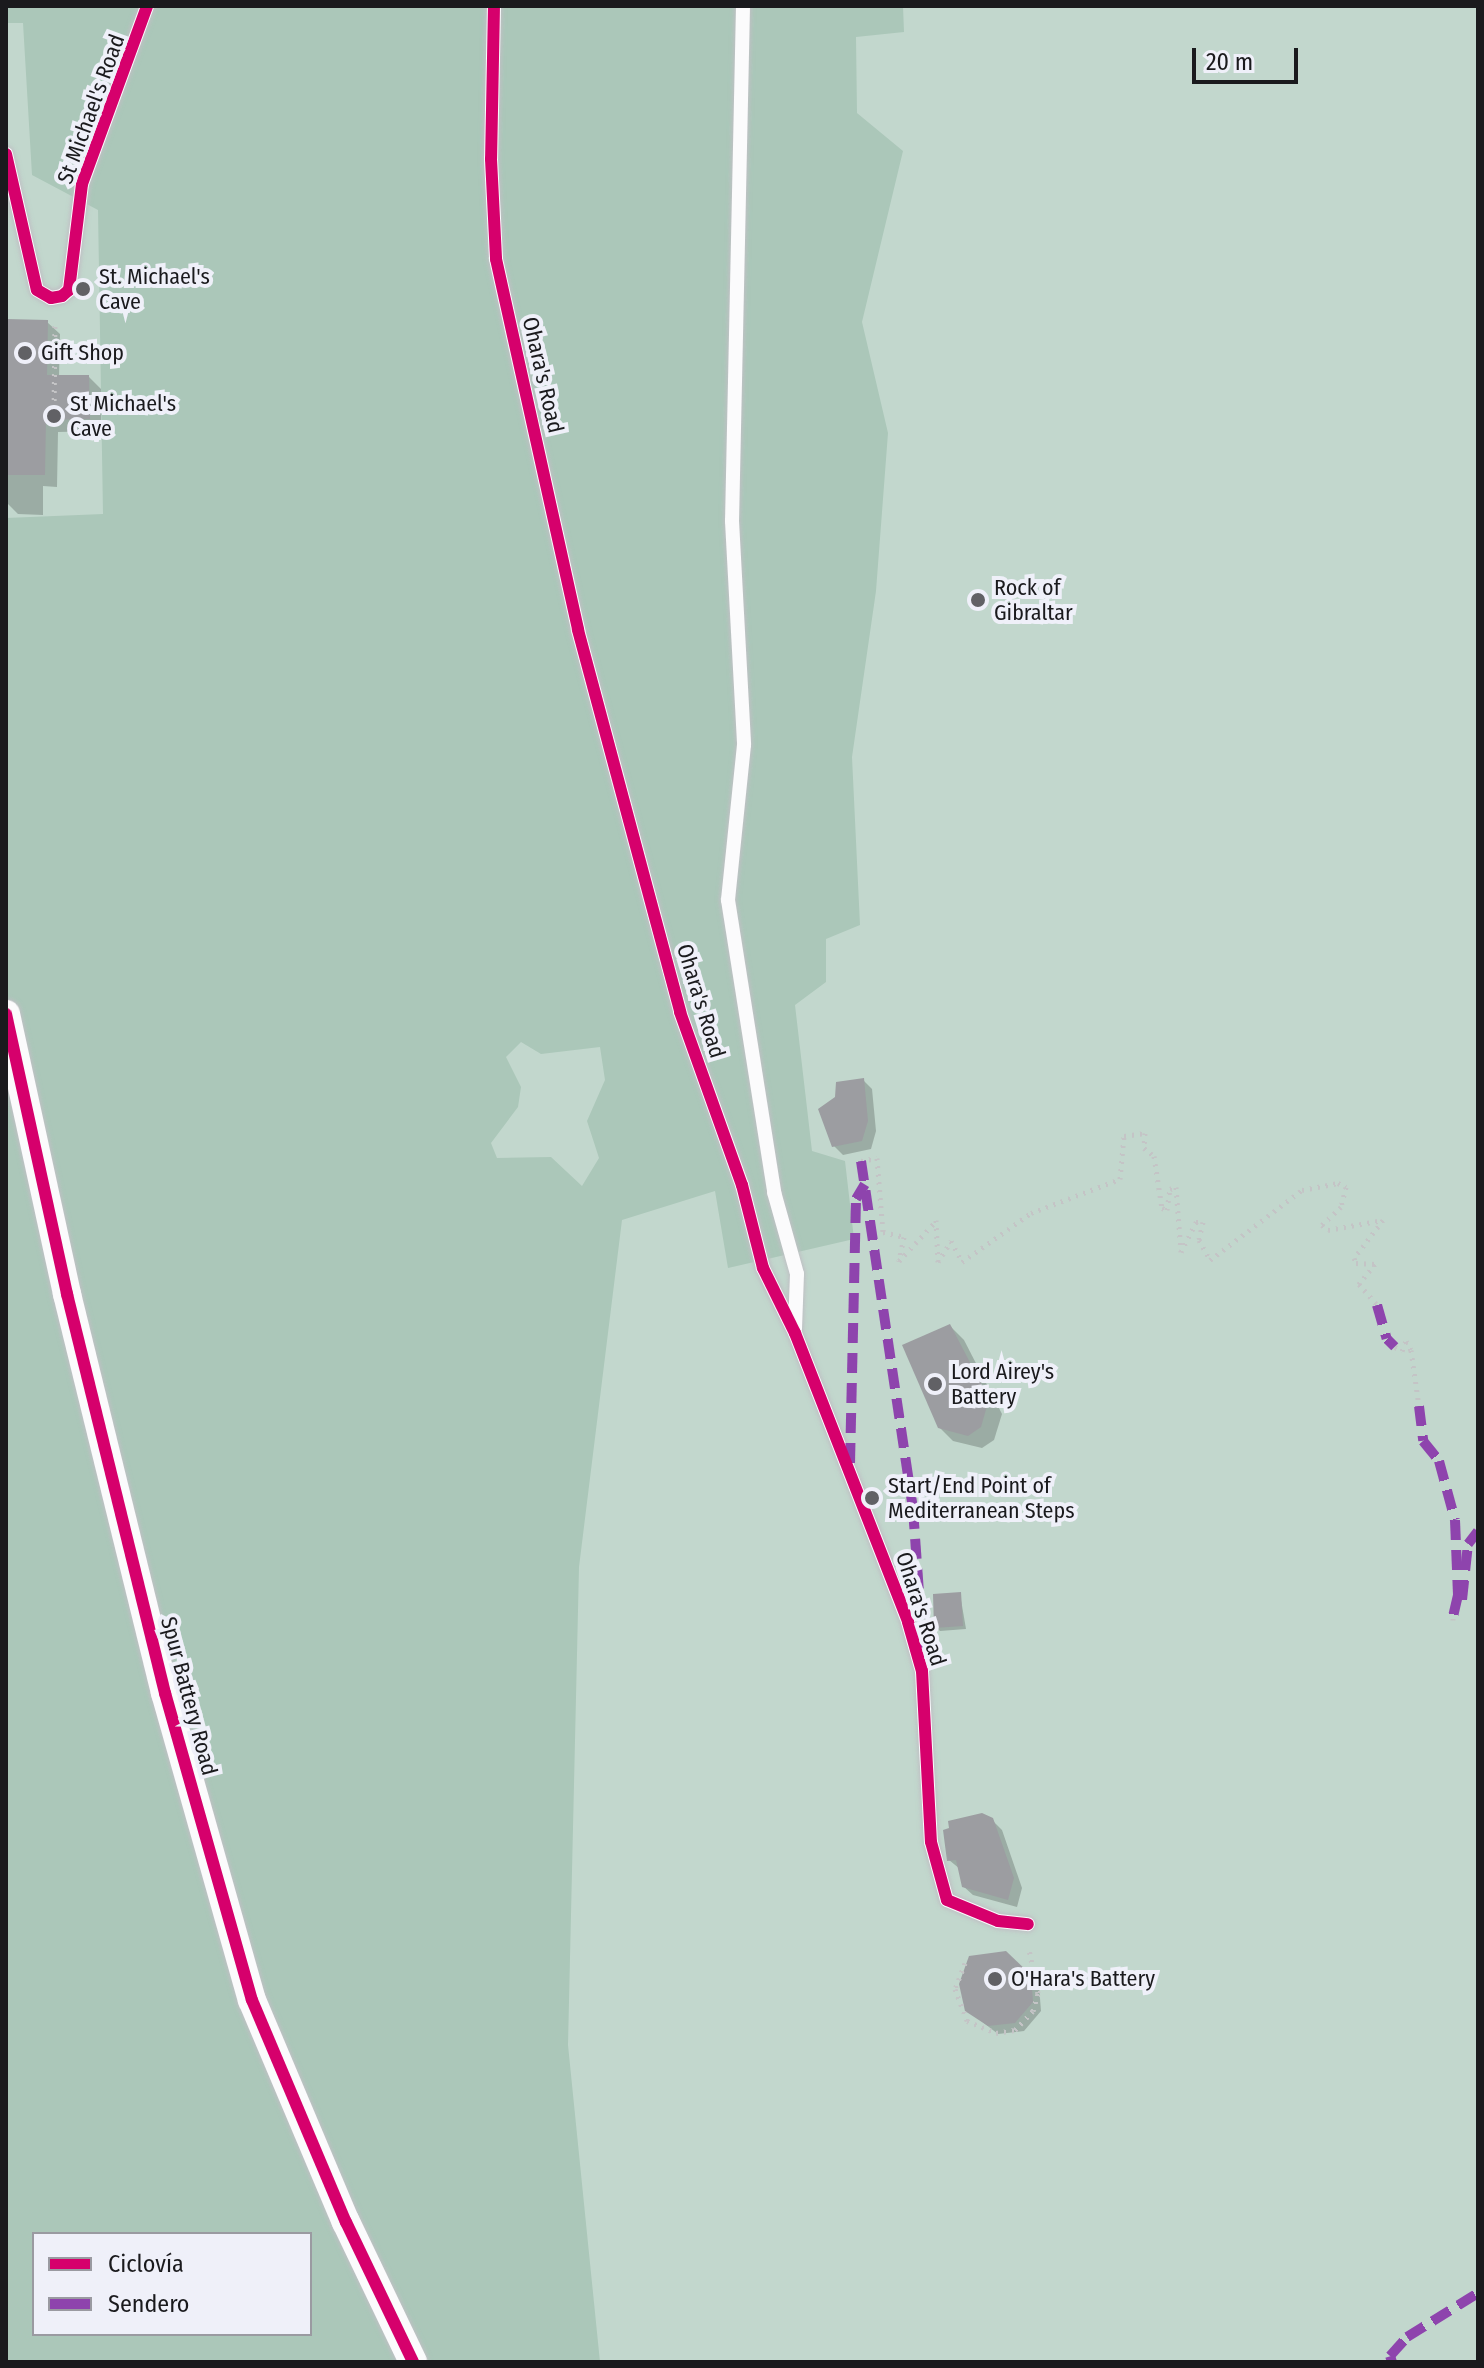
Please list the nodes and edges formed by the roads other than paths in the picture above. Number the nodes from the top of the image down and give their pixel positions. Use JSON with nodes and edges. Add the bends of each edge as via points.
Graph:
{"nodes":[{"id":1,"x":147,"y":6,"type":"edge"},
{"id":2,"x":494,"y":6,"type":"edge"},
{"id":3,"x":743,"y":6,"type":"edge"},
{"id":4,"x":6,"y":154,"type":"edge"},
{"id":5,"x":6,"y":1014,"type":"edge"},
{"id":6,"x":795,"y":1333,"type":"junction"},
{"id":7,"x":1028,"y":1924,"type":"road end"},
{"id":8,"x":413,"y":2362,"type":"edge"}],
"edges":[{"from":1,"to":4,"type":"lane","name":"St Michael's Road","via":[[82,184],[69,290],[55,297],[44,295],[35,282]]},
{"from":2,"to":6,"type":"lane","name":"Ohara's Road","via":[[491,159],[496,259],[578,630],[680,1012],[742,1185],[763,1268]]},
{"from":3,"to":6,"type":"lane","via":[[732,521],[744,745],[728,900],[774,1192],[797,1274]]},
{"from":5,"to":8,"type":"street","name":"Spur Battery Road","via":[[67,1294],[165,1693],[252,2000],[346,2222]]},
{"from":6,"to":7,"type":"lane","name":"Ohara's Road","via":[[922,1671],[931,1842],[947,1900],[998,1921]]}]}
